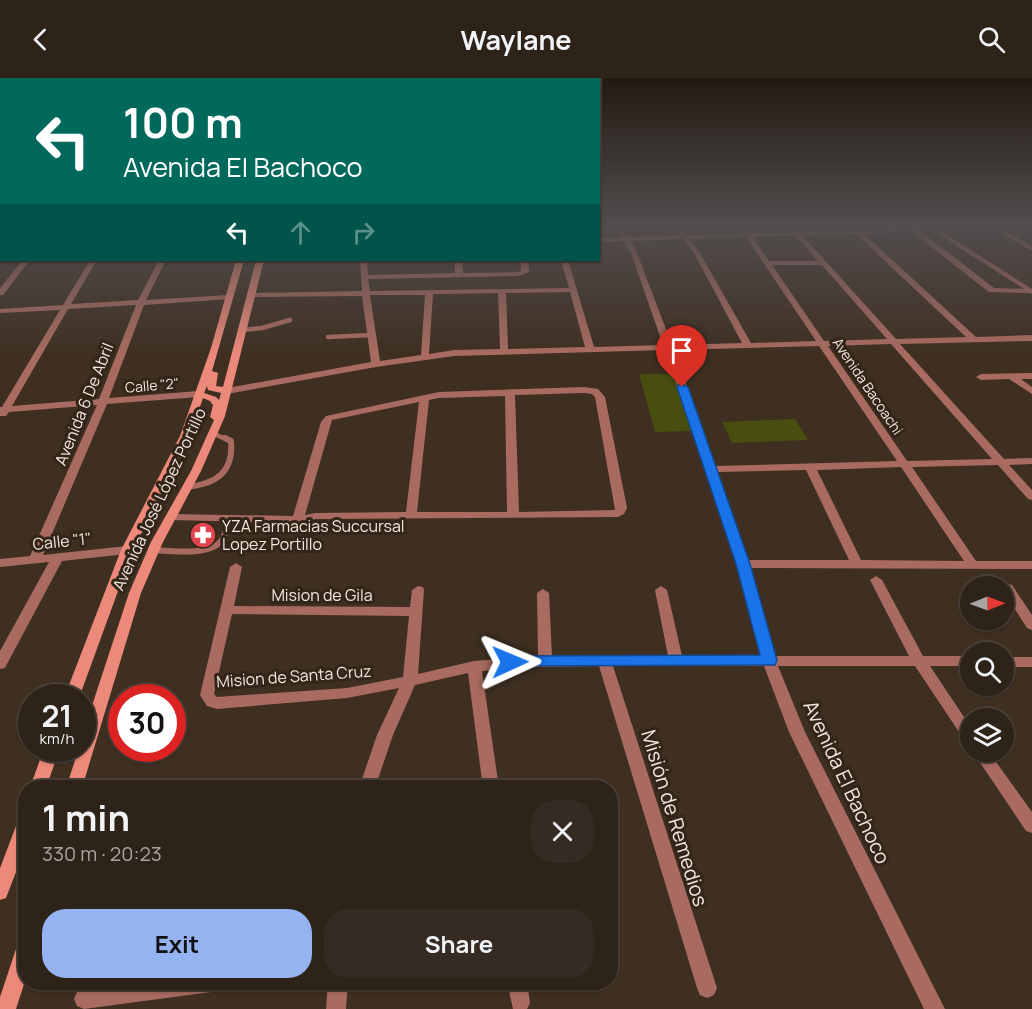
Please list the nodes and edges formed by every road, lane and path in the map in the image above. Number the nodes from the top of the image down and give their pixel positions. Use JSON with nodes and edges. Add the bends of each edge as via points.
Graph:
{"nodes":[{"id":1,"x":19,"y":268,"type":"edge"},
{"id":2,"x":88,"y":268,"type":"edge"},
{"id":3,"x":158,"y":268,"type":"edge"},
{"id":4,"x":237,"y":268,"type":"edge"},
{"id":5,"x":258,"y":268,"type":"edge"},
{"id":6,"x":363,"y":268,"type":"edge"},
{"id":7,"x":459,"y":268,"type":"edge"},
{"id":8,"x":525,"y":268,"type":"edge"},
{"id":9,"x":568,"y":268,"type":"edge"},
{"id":10,"x":639,"y":268,"type":"edge"},
{"id":11,"x":705,"y":268,"type":"edge"},
{"id":12,"x":771,"y":268,"type":"edge"},
{"id":13,"x":828,"y":268,"type":"edge"},
{"id":14,"x":897,"y":268,"type":"edge"},
{"id":15,"x":964,"y":268,"type":"edge"},
{"id":16,"x":996,"y":268,"type":"edge"},
{"id":17,"x":459,"y":275,"type":"junction"},
{"id":18,"x":364,"y":277,"type":"junction"},
{"id":19,"x":574,"y":290,"type":"junction"},
{"id":20,"x":502,"y":291,"type":"junction"},
{"id":21,"x":1032,"y":291,"type":"edge"},
{"id":22,"x":429,"y":292,"type":"junction"},
{"id":23,"x":0,"y":293,"type":"edge"},
{"id":24,"x":365,"y":293,"type":"junction"},
{"id":25,"x":252,"y":295,"type":"junction"},
{"id":26,"x":229,"y":297,"type":"junction"},
{"id":27,"x":141,"y":302,"type":"junction"},
{"id":28,"x":67,"y":307,"type":"junction"},
{"id":29,"x":0,"y":311,"type":"edge"},
{"id":30,"x":290,"y":320,"type":"dead end"},
{"id":31,"x":243,"y":330,"type":"junction"},
{"id":32,"x":370,"y":335,"type":"junction"},
{"id":33,"x":328,"y":338,"type":"dead end"},
{"id":34,"x":1032,"y":338,"type":"edge"},
{"id":35,"x":974,"y":340,"type":"junction"},
{"id":36,"x":893,"y":342,"type":"junction"},
{"id":37,"x":823,"y":343,"type":"junction"},
{"id":38,"x":747,"y":344,"type":"junction"},
{"id":39,"x":668,"y":346,"type":"junction"},
{"id":40,"x":214,"y":348,"type":"junction"},
{"id":41,"x":590,"y":349,"type":"junction"},
{"id":42,"x":504,"y":352,"type":"junction"},
{"id":43,"x":425,"y":356,"type":"junction"},
{"id":44,"x":376,"y":364,"type":"junction"},
{"id":45,"x":1012,"y":376,"type":"junction"},
{"id":46,"x":1032,"y":376,"type":"edge"},
{"id":47,"x":981,"y":377,"type":"dead end"},
{"id":48,"x":227,"y":391,"type":"junction"},
{"id":49,"x":1032,"y":391,"type":"edge"},
{"id":50,"x":510,"y":392,"type":"junction"},
{"id":51,"x":200,"y":394,"type":"junction"},
{"id":52,"x":424,"y":398,"type":"junction"},
{"id":53,"x":103,"y":402,"type":"junction"},
{"id":54,"x":2,"y":412,"type":"edge"},
{"id":55,"x":213,"y":433,"type":"junction"},
{"id":56,"x":1032,"y":461,"type":"edge"},
{"id":57,"x":1001,"y":462,"type":"junction"},
{"id":58,"x":906,"y":465,"type":"junction"},
{"id":59,"x":810,"y":467,"type":"junction"},
{"id":60,"x":711,"y":469,"type":"junction"},
{"id":61,"x":187,"y":487,"type":"junction"},
{"id":62,"x":1032,"y":497,"type":"edge"},
{"id":63,"x":173,"y":513,"type":"junction"},
{"id":64,"x":513,"y":515,"type":"junction"},
{"id":65,"x":300,"y":516,"type":"junction"},
{"id":66,"x":411,"y":516,"type":"junction"},
{"id":67,"x":230,"y":518,"type":"junction"},
{"id":68,"x":127,"y":550,"type":"junction"},
{"id":69,"x":154,"y":550,"type":"junction"},
{"id":70,"x":57,"y":558,"type":"junction"},
{"id":71,"x":34,"y":561,"type":"junction"},
{"id":72,"x":0,"y":563,"type":"edge"},
{"id":73,"x":743,"y":564,"type":"junction"},
{"id":74,"x":857,"y":564,"type":"junction"},
{"id":75,"x":973,"y":565,"type":"junction"},
{"id":76,"x":1032,"y":565,"type":"edge"},
{"id":77,"x":236,"y":567,"type":"dead end"},
{"id":78,"x":876,"y":580,"type":"dead end"},
{"id":79,"x":418,"y":590,"type":"dead end"},
{"id":80,"x":661,"y":590,"type":"dead end"},
{"id":81,"x":543,"y":593,"type":"dead end"},
{"id":82,"x":1014,"y":598,"type":"edge"},
{"id":83,"x":226,"y":610,"type":"junction"},
{"id":84,"x":417,"y":612,"type":"junction"},
{"id":85,"x":1032,"y":625,"type":"edge"},
{"id":86,"x":604,"y":660,"type":"junction"},
{"id":87,"x":769,"y":660,"type":"junction"},
{"id":88,"x":918,"y":660,"type":"junction"},
{"id":89,"x":545,"y":661,"type":"junction"},
{"id":90,"x":676,"y":661,"type":"junction"},
{"id":91,"x":960,"y":661,"type":"edge"},
{"id":92,"x":1014,"y":662,"type":"edge"},
{"id":93,"x":1032,"y":662,"type":"edge"},
{"id":94,"x":0,"y":664,"type":"edge"},
{"id":95,"x":474,"y":666,"type":"junction"},
{"id":96,"x":410,"y":681,"type":"junction"},
{"id":97,"x":76,"y":684,"type":"edge"},
{"id":98,"x":960,"y":721,"type":"edge"},
{"id":99,"x":47,"y":762,"type":"edge"},
{"id":100,"x":988,"y":762,"type":"edge"},
{"id":101,"x":41,"y":780,"type":"edge"},
{"id":102,"x":76,"y":780,"type":"edge"},
{"id":103,"x":370,"y":780,"type":"edge"},
{"id":104,"x":490,"y":780,"type":"edge"},
{"id":105,"x":1032,"y":826,"type":"edge"},
{"id":106,"x":18,"y":843,"type":"edge"},
{"id":107,"x":0,"y":892,"type":"edge"},
{"id":108,"x":18,"y":971,"type":"edge"},
{"id":109,"x":706,"y":988,"type":"dead end"},
{"id":110,"x":151,"y":990,"type":"edge"},
{"id":111,"x":337,"y":990,"type":"edge"},
{"id":112,"x":518,"y":990,"type":"edge"},
{"id":113,"x":84,"y":999,"type":"dead end"},
{"id":114,"x":520,"y":1002,"type":"dead end"},
{"id":115,"x":6,"y":1009,"type":"edge"},
{"id":116,"x":336,"y":1009,"type":"edge"},
{"id":117,"x":934,"y":1009,"type":"edge"}],
"edges":[{"from":1,"to":23,"type":"street"},
{"from":2,"to":28,"type":"street"},
{"from":3,"to":27,"type":"street","name":"Avenida 6 De Abril"},
{"from":4,"to":26,"type":"main road","name":"Avenida José López Portillo"},
{"from":5,"to":25,"type":"main road","name":"Avenida José López Portillo"},
{"from":6,"to":18,"type":"street"},
{"from":7,"to":17,"type":"street"},
{"from":8,"to":17,"type":"street","via":[[523,273]]},
{"from":9,"to":19,"type":"street"},
{"from":10,"to":39,"type":"street","name":"Avenida El Bachoco"},
{"from":11,"to":38,"type":"street"},
{"from":12,"to":37,"type":"street","name":"Avenida Bacoachi"},
{"from":13,"to":36,"type":"street"},
{"from":14,"to":35,"type":"street"},
{"from":15,"to":21,"type":"street","via":[[992,290]]},
{"from":16,"to":21,"type":"street"},
{"from":17,"to":18,"type":"street"},
{"from":18,"to":24,"type":"street"},
{"from":19,"to":20,"type":"street"},
{"from":19,"to":41,"type":"street"},
{"from":20,"to":22,"type":"street"},
{"from":20,"to":42,"type":"street"},
{"from":22,"to":24,"type":"street"},
{"from":22,"to":43,"type":"street"},
{"from":24,"to":25,"type":"street"},
{"from":24,"to":32,"type":"street"},
{"from":25,"to":31,"type":"main road","name":"Avenida José López Portillo"},
{"from":26,"to":27,"type":"street"},
{"from":26,"to":40,"type":"main road","name":"Avenida José López Portillo"},
{"from":27,"to":28,"type":"street"},
{"from":27,"to":53,"type":"street","name":"Avenida 6 De Abril"},
{"from":28,"to":29,"type":"street"},
{"from":28,"to":54,"type":"street"},
{"from":30,"to":31,"type":"lane"},
{"from":31,"to":48,"type":"main road","name":"Avenida José López Portillo"},
{"from":32,"to":33,"type":"lane"},
{"from":32,"to":44,"type":"street"},
{"from":34,"to":35,"type":"street"},
{"from":35,"to":36,"type":"street"},
{"from":36,"to":37,"type":"street"},
{"from":36,"to":57,"type":"street"},
{"from":37,"to":38,"type":"street"},
{"from":37,"to":58,"type":"street","name":"Avenida Bacoachi"},
{"from":38,"to":39,"type":"street"},
{"from":39,"to":41,"type":"street"},
{"from":39,"to":60,"type":"street","name":"Avenida El Bachoco"},
{"from":40,"to":48,"type":"main road","via":[[216,362],[210,386]]},
{"from":40,"to":51,"type":"main road","name":"Avenida José López Portillo"},
{"from":41,"to":42,"type":"street"},
{"from":42,"to":43,"type":"street"},
{"from":43,"to":44,"type":"street"},
{"from":44,"to":48,"type":"street"},
{"from":45,"to":46,"type":"street"},
{"from":45,"to":47,"type":"street"},
{"from":45,"to":49,"type":"street"},
{"from":48,"to":55,"type":"main road","name":"Avenida José López Portillo"},
{"from":50,"to":52,"type":"street"},
{"from":50,"to":64,"type":"street"},
{"from":50,"to":64,"type":"street","via":[[598,393],[621,508],[607,516]]},
{"from":51,"to":53,"type":"street","name":"Calle \"2\""},
{"from":51,"to":55,"type":"main road","via":[[218,405]]},
{"from":51,"to":68,"type":"main road","name":"Avenida José López Portillo","via":[[177,454]]},
{"from":52,"to":65,"type":"street","via":[[329,418]]},
{"from":52,"to":66,"type":"street"},
{"from":53,"to":54,"type":"street","name":"Calle \"2\""},
{"from":53,"to":71,"type":"street","name":"Avenida 6 De Abril"},
{"from":55,"to":61,"type":"main road","name":"Avenida José López Portillo"},
{"from":55,"to":61,"type":"lane","via":[[231,441],[229,460],[211,482]]},
{"from":56,"to":57,"type":"street"},
{"from":57,"to":58,"type":"street"},
{"from":57,"to":62,"type":"street"},
{"from":58,"to":59,"type":"street"},
{"from":58,"to":75,"type":"street","name":"Avenida Bacoachi"},
{"from":59,"to":60,"type":"street"},
{"from":59,"to":74,"type":"street"},
{"from":60,"to":73,"type":"street","name":"Avenida El Bachoco"},
{"from":61,"to":63,"type":"main road","name":"Avenida José López Portillo"},
{"from":63,"to":65,"type":"street"},
{"from":63,"to":67,"type":"street"},
{"from":63,"to":69,"type":"main road","name":"Avenida José López Portillo"},
{"from":64,"to":66,"type":"street"},
{"from":65,"to":66,"type":"street"},
{"from":65,"to":67,"type":"street"},
{"from":67,"to":69,"type":"lane","via":[[215,546]]},
{"from":68,"to":70,"type":"street","name":"Calle \"1\""},
{"from":68,"to":97,"type":"main road","name":"Avenida José López Portillo"},
{"from":69,"to":102,"type":"main road","name":"Avenida José López Portillo","via":[[127,615]]},
{"from":70,"to":71,"type":"street","name":"Calle \"1\""},
{"from":70,"to":94,"type":"street"},
{"from":71,"to":72,"type":"street","name":"Calle \"1\""},
{"from":73,"to":74,"type":"street"},
{"from":73,"to":87,"type":"street","name":"Avenida El Bachoco"},
{"from":74,"to":75,"type":"street"},
{"from":75,"to":76,"type":"street"},
{"from":77,"to":83,"type":"street","name":"Mision de Santa Cruz"},
{"from":78,"to":88,"type":"street"},
{"from":79,"to":84,"type":"street"},
{"from":80,"to":90,"type":"street"},
{"from":81,"to":89,"type":"street"},
{"from":82,"to":85,"type":"street"},
{"from":83,"to":84,"type":"street","name":"Mision de Gila"},
{"from":83,"to":96,"type":"street","name":"Mision de Santa Cruz","via":[[207,695],[212,702],[348,693]]},
{"from":84,"to":96,"type":"street"},
{"from":86,"to":89,"type":"street"},
{"from":86,"to":90,"type":"street"},
{"from":86,"to":109,"type":"street","name":"Misión de Remedios"},
{"from":87,"to":88,"type":"street"},
{"from":87,"to":90,"type":"street"},
{"from":87,"to":117,"type":"street","name":"Avenida El Bachoco","via":[[797,732]]},
{"from":88,"to":91,"type":"street"},
{"from":88,"to":98,"type":"street"},
{"from":89,"to":95,"type":"street"},
{"from":92,"to":93,"type":"street"},
{"from":95,"to":96,"type":"street"},
{"from":95,"to":104,"type":"street"},
{"from":96,"to":103,"type":"street"},
{"from":99,"to":101,"type":"main road"},
{"from":100,"to":105,"type":"street"},
{"from":106,"to":107,"type":"main road"},
{"from":108,"to":115,"type":"main road"},
{"from":110,"to":113,"type":"street"},
{"from":111,"to":116,"type":"street"},
{"from":112,"to":114,"type":"street"}]}
